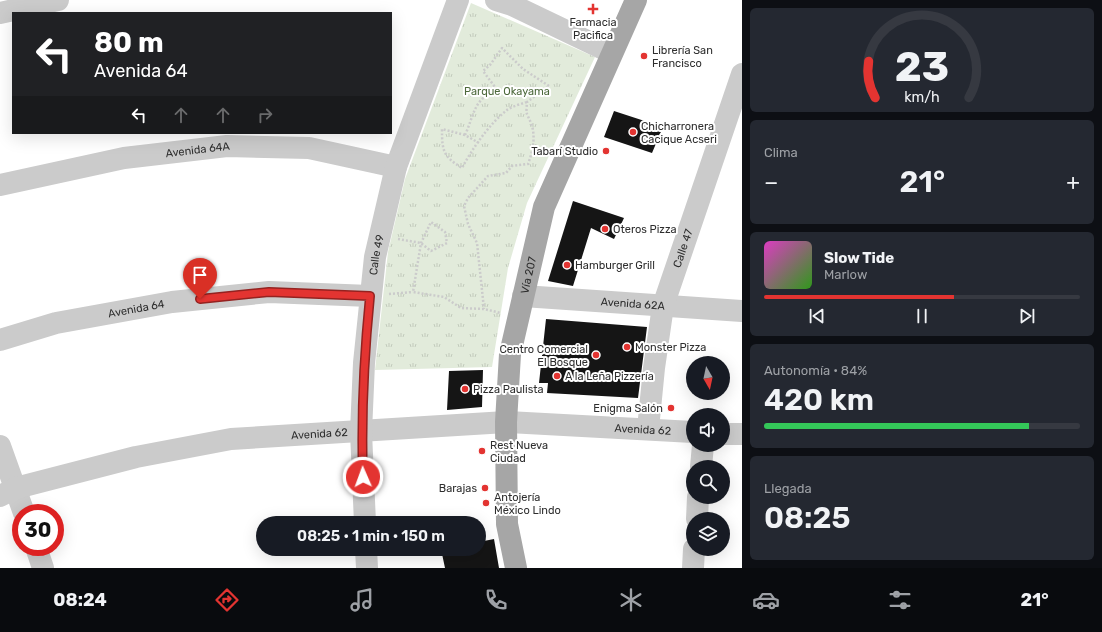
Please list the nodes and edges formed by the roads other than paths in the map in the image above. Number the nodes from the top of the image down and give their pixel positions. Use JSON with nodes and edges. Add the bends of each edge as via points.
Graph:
{"nodes":[{"id":1,"x":58,"y":0,"type":"edge"},
{"id":2,"x":458,"y":0,"type":"edge"},
{"id":3,"x":496,"y":0,"type":"edge"},
{"id":4,"x":636,"y":0,"type":"edge"},
{"id":5,"x":0,"y":13,"type":"edge"},
{"id":6,"x":612,"y":53,"type":"junction"},
{"id":7,"x":742,"y":74,"type":"edge"},
{"id":8,"x":396,"y":167,"type":"junction"},
{"id":9,"x":0,"y":185,"type":"edge"},
{"id":10,"x":370,"y":296,"type":"junction"},
{"id":11,"x":523,"y":296,"type":"junction"},
{"id":12,"x":662,"y":306,"type":"junction"},
{"id":13,"x":742,"y":311,"type":"edge"},
{"id":14,"x":0,"y":340,"type":"edge"},
{"id":15,"x":506,"y":422,"type":"junction"},
{"id":16,"x":648,"y":429,"type":"junction"},
{"id":17,"x":361,"y":432,"type":"junction"},
{"id":18,"x":686,"y":432,"type":"edge"},
{"id":19,"x":730,"y":434,"type":"edge"},
{"id":20,"x":742,"y":434,"type":"edge"},
{"id":21,"x":0,"y":446,"type":"edge"},
{"id":22,"x":8,"y":492,"type":"edge"},
{"id":23,"x":17,"y":504,"type":"edge"},
{"id":24,"x":365,"y":516,"type":"edge"},
{"id":25,"x":39,"y":556,"type":"edge"},
{"id":26,"x":366,"y":556,"type":"edge"},
{"id":27,"x":693,"y":556,"type":"edge"},
{"id":28,"x":43,"y":568,"type":"edge"},
{"id":29,"x":367,"y":568,"type":"edge"},
{"id":30,"x":516,"y":568,"type":"edge"},
{"id":31,"x":692,"y":568,"type":"edge"}],
"edges":[{"from":1,"to":5,"type":"street"},
{"from":2,"to":8,"type":"street","name":"Calle 49"},
{"from":3,"to":6,"type":"street","via":[[512,5]]},
{"from":4,"to":6,"type":"main road","name":"Vía 207"},
{"from":6,"to":11,"type":"main road","name":"Vía 207","via":[[544,207]]},
{"from":7,"to":12,"type":"street","name":"Calle 47"},
{"from":8,"to":9,"type":"street","name":"Avenida 64A","via":[[309,148],[227,146],[124,158]]},
{"from":8,"to":10,"type":"street","name":"Calle 49","via":[[375,257]]},
{"from":10,"to":14,"type":"street","name":"Avenida 64","via":[[269,292],[172,302],[56,323]]},
{"from":10,"to":17,"type":"street","name":"Calle 49"},
{"from":11,"to":12,"type":"street","name":"Avenida 62A"},
{"from":11,"to":15,"type":"main road","name":"Vía 207","via":[[510,354]]},
{"from":12,"to":13,"type":"street","name":"Avenida 62A"},
{"from":12,"to":16,"type":"street","name":"Calle 47"},
{"from":15,"to":16,"type":"street","name":"Avenida 62"},
{"from":15,"to":17,"type":"street","name":"Avenida 62"},
{"from":15,"to":30,"type":"main road","name":"Vía 207","via":[[507,524]]},
{"from":16,"to":18,"type":"street","name":"Avenida 62"},
{"from":17,"to":22,"type":"street","name":"Avenida 62","via":[[231,439],[136,456]]},
{"from":17,"to":24,"type":"street","name":"Calle 49"},
{"from":19,"to":20,"type":"street"},
{"from":21,"to":22,"type":"street"},
{"from":22,"to":23,"type":"street"},
{"from":25,"to":28,"type":"street"},
{"from":26,"to":29,"type":"street"},
{"from":27,"to":31,"type":"street"}]}
